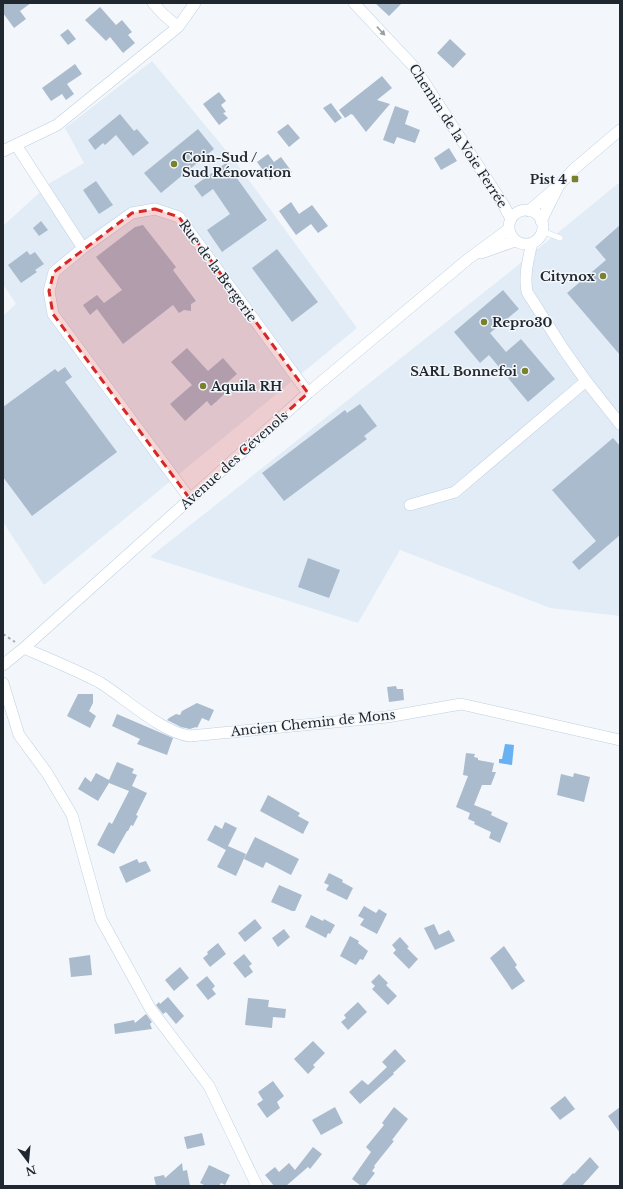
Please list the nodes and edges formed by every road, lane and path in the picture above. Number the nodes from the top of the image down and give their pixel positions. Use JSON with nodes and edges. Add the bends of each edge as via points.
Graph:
{"nodes":[{"id":1,"x":153,"y":3,"type":"edge"},
{"id":2,"x":195,"y":3,"type":"edge"},
{"id":3,"x":354,"y":3,"type":"edge"},
{"id":4,"x":178,"y":27,"type":"junction"},
{"id":5,"x":620,"y":130,"type":"edge"},
{"id":6,"x":16,"y":145,"type":"junction"},
{"id":7,"x":3,"y":151,"type":"edge"},
{"id":8,"x":560,"y":184,"type":"junction"},
{"id":9,"x":529,"y":211,"type":"junction"},
{"id":10,"x":510,"y":224,"type":"junction"},
{"id":11,"x":542,"y":226,"type":"junction"},
{"id":12,"x":560,"y":238,"type":"dead end"},
{"id":13,"x":523,"y":243,"type":"junction"},
{"id":14,"x":83,"y":248,"type":"junction"},
{"id":15,"x":468,"y":259,"type":"junction"},
{"id":16,"x":586,"y":382,"type":"junction"},
{"id":17,"x":308,"y":394,"type":"junction"},
{"id":18,"x":620,"y":424,"type":"edge"},
{"id":19,"x":190,"y":499,"type":"junction"},
{"id":20,"x":410,"y":505,"type":"dead end"},
{"id":21,"x":24,"y":648,"type":"junction"},
{"id":22,"x":3,"y":665,"type":"edge"},
{"id":23,"x":3,"y":683,"type":"edge"},
{"id":24,"x":620,"y":740,"type":"edge"},
{"id":25,"x":257,"y":1186,"type":"edge"}],
"edges":[{"from":1,"to":4,"type":"street"},
{"from":2,"to":4,"type":"street"},
{"from":3,"to":10,"type":"street","name":"Chemin de la Voie Ferrée","one_way":true,"via":[[415,68],[503,204]]},
{"from":4,"to":6,"type":"street","via":[[57,125]]},
{"from":5,"to":8,"type":"street"},
{"from":6,"to":7,"type":"street"},
{"from":6,"to":14,"type":"street"},
{"from":8,"to":9,"type":"street"},
{"from":8,"to":11,"type":"street"},
{"from":9,"to":10,"type":"street","via":[[519,212]]},
{"from":9,"to":11,"type":"street","via":[[534,213]]},
{"from":10,"to":13,"type":"street","via":[[510,234]]},
{"from":10,"to":15,"type":"street","name":"Avenue des Cévenols"},
{"from":11,"to":12,"type":"lane"},
{"from":11,"to":13,"type":"street","via":[[540,236]]},
{"from":13,"to":15,"type":"street","name":"Avenue des Cévenols"},
{"from":13,"to":16,"type":"street","via":[[527,292]]},
{"from":14,"to":17,"type":"street","name":"Rue de la Bergerie","via":[[132,213],[155,209],[179,217]]},
{"from":14,"to":19,"type":"street","name":"Rue de la Bergerie","via":[[54,272],[48,291],[53,314]]},
{"from":15,"to":17,"type":"street","name":"Avenue des Cévenols"},
{"from":16,"to":18,"type":"street"},
{"from":16,"to":20,"type":"street","via":[[455,492]]},
{"from":17,"to":19,"type":"street","name":"Avenue des Cévenols"},
{"from":19,"to":21,"type":"street","name":"Avenue des Cévenols"},
{"from":21,"to":22,"type":"street","name":"Avenue des Cévenols"},
{"from":21,"to":24,"type":"street","name":"Ancien Chemin de Mons","via":[[100,683],[181,735],[387,717],[461,704]]},
{"from":23,"to":25,"type":"street","via":[[19,735],[72,815],[101,919],[150,1008],[209,1086]]}]}
